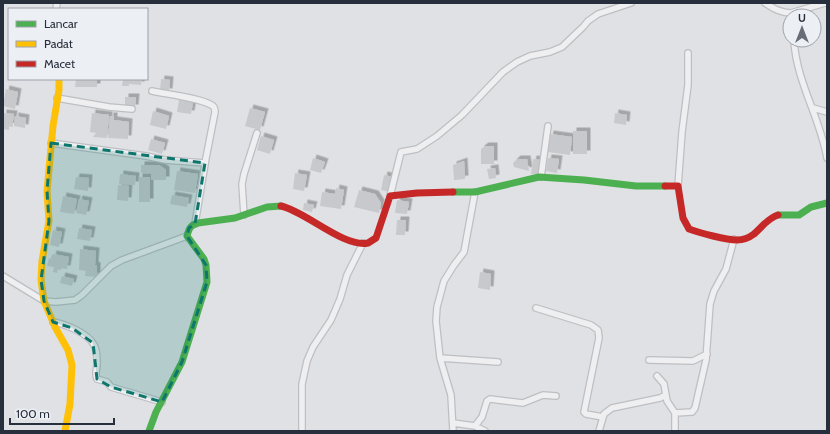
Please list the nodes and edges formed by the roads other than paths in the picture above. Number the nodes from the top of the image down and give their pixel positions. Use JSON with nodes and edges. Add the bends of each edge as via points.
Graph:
{"nodes":[{"id":1,"x":631,"y":3,"type":"edge"},
{"id":2,"x":764,"y":3,"type":"edge"},
{"id":3,"x":825,"y":3,"type":"edge"},
{"id":4,"x":810,"y":8,"type":"edge"},
{"id":5,"x":782,"y":11,"type":"edge"},
{"id":6,"x":795,"y":48,"type":"edge"},
{"id":7,"x":688,"y":53,"type":"dead end"},
{"id":8,"x":59,"y":80,"type":"edge"},
{"id":9,"x":152,"y":92,"type":"dead end"},
{"id":10,"x":58,"y":98,"type":"junction"},
{"id":11,"x":813,"y":108,"type":"junction"},
{"id":12,"x":132,"y":109,"type":"dead end"},
{"id":13,"x":827,"y":112,"type":"edge"},
{"id":14,"x":548,"y":126,"type":"dead end"},
{"id":15,"x":257,"y":133,"type":"dead end"},
{"id":16,"x":51,"y":143,"type":"junction"},
{"id":17,"x":826,"y":144,"type":"edge"},
{"id":18,"x":827,"y":158,"type":"edge"},
{"id":19,"x":205,"y":163,"type":"junction"},
{"id":20,"x":541,"y":177,"type":"junction"},
{"id":21,"x":678,"y":186,"type":"junction"},
{"id":22,"x":475,"y":192,"type":"junction"},
{"id":23,"x":390,"y":196,"type":"junction"},
{"id":24,"x":827,"y":203,"type":"edge"},
{"id":25,"x":244,"y":216,"type":"junction"},
{"id":26,"x":195,"y":224,"type":"junction"},
{"id":27,"x":187,"y":236,"type":"junction"},
{"id":28,"x":734,"y":239,"type":"junction"},
{"id":29,"x":363,"y":243,"type":"junction"},
{"id":30,"x":3,"y":276,"type":"edge"},
{"id":31,"x":44,"y":301,"type":"junction"},
{"id":32,"x":536,"y":308,"type":"dead end"},
{"id":33,"x":53,"y":322,"type":"junction"},
{"id":34,"x":707,"y":354,"type":"junction"},
{"id":35,"x":440,"y":358,"type":"junction"},
{"id":36,"x":650,"y":360,"type":"dead end"},
{"id":37,"x":498,"y":362,"type":"dead end"},
{"id":38,"x":657,"y":376,"type":"dead end"},
{"id":39,"x":666,"y":395,"type":"junction"},
{"id":40,"x":556,"y":396,"type":"dead end"},
{"id":41,"x":162,"y":402,"type":"junction"},
{"id":42,"x":676,"y":413,"type":"junction"},
{"id":43,"x":602,"y":417,"type":"junction"},
{"id":44,"x":453,"y":423,"type":"junction"},
{"id":45,"x":475,"y":426,"type":"junction"},
{"id":46,"x":64,"y":431,"type":"edge"},
{"id":47,"x":149,"y":431,"type":"edge"},
{"id":48,"x":302,"y":431,"type":"edge"},
{"id":49,"x":453,"y":431,"type":"edge"},
{"id":50,"x":485,"y":431,"type":"edge"},
{"id":51,"x":599,"y":431,"type":"edge"},
{"id":52,"x":677,"y":431,"type":"edge"}],
"edges":[{"from":1,"to":23,"type":"street","via":[[598,14],[562,47],[517,62],[503,72],[462,115],[437,136],[417,149],[402,151]]},
{"from":2,"to":5,"type":"street"},
{"from":3,"to":4,"type":"street"},
{"from":6,"to":11,"type":"street","via":[[804,86]]},
{"from":7,"to":21,"type":"street","via":[[688,85]]},
{"from":8,"to":10,"type":"street"},
{"from":9,"to":19,"type":"street","via":[[197,100],[213,106],[213,127]]},
{"from":10,"to":12,"type":"street"},
{"from":10,"to":16,"type":"street"},
{"from":11,"to":13,"type":"street"},
{"from":11,"to":17,"type":"street"},
{"from":14,"to":20,"type":"street"},
{"from":15,"to":25,"type":"street","via":[[242,184]]},
{"from":16,"to":19,"type":"street","via":[[165,160]]},
{"from":16,"to":31,"type":"street","via":[[47,191],[48,221],[41,271]]},
{"from":17,"to":18,"type":"street"},
{"from":19,"to":26,"type":"street"},
{"from":20,"to":21,"type":"street","via":[[636,186]]},
{"from":20,"to":22,"type":"street"},
{"from":21,"to":28,"type":"street","via":[[683,218],[689,229]]},
{"from":22,"to":23,"type":"street"},
{"from":22,"to":35,"type":"street","via":[[464,252],[444,281],[436,307]]},
{"from":23,"to":29,"type":"street","via":[[376,238],[372,242]]},
{"from":24,"to":28,"type":"street","via":[[811,207],[799,215],[780,214],[771,217],[749,238]]},
{"from":25,"to":26,"type":"street"},
{"from":25,"to":29,"type":"street","via":[[274,206],[284,206],[349,240]]},
{"from":26,"to":27,"type":"street","via":[[189,228]]},
{"from":27,"to":31,"type":"street","via":[[111,266],[75,300]]},
{"from":27,"to":41,"type":"street","via":[[206,265],[207,282],[184,355]]},
{"from":28,"to":34,"type":"street","via":[[726,269],[710,304]]},
{"from":29,"to":48,"type":"street","via":[[346,275],[334,314],[307,361],[302,384]]},
{"from":30,"to":31,"type":"street"},
{"from":31,"to":33,"type":"street"},
{"from":32,"to":43,"type":"street","via":[[591,325],[598,330],[599,338],[584,412]]},
{"from":33,"to":41,"type":"street","via":[[67,325],[93,343],[97,358],[97,379],[107,382],[111,387]]},
{"from":33,"to":46,"type":"street","via":[[68,350],[72,365],[70,404]]},
{"from":34,"to":36,"type":"street","via":[[693,361]]},
{"from":34,"to":42,"type":"street","via":[[694,411]]},
{"from":35,"to":37,"type":"street"},
{"from":35,"to":44,"type":"street","via":[[451,395]]},
{"from":38,"to":39,"type":"street","via":[[664,384]]},
{"from":39,"to":42,"type":"street","via":[[668,404]]},
{"from":39,"to":43,"type":"street","via":[[612,408]]},
{"from":40,"to":45,"type":"street","via":[[542,394],[523,403],[490,399]]},
{"from":41,"to":47,"type":"street"},
{"from":42,"to":52,"type":"street"},
{"from":43,"to":51,"type":"street"},
{"from":44,"to":45,"type":"street"},
{"from":44,"to":49,"type":"street"},
{"from":45,"to":50,"type":"street"}]}
